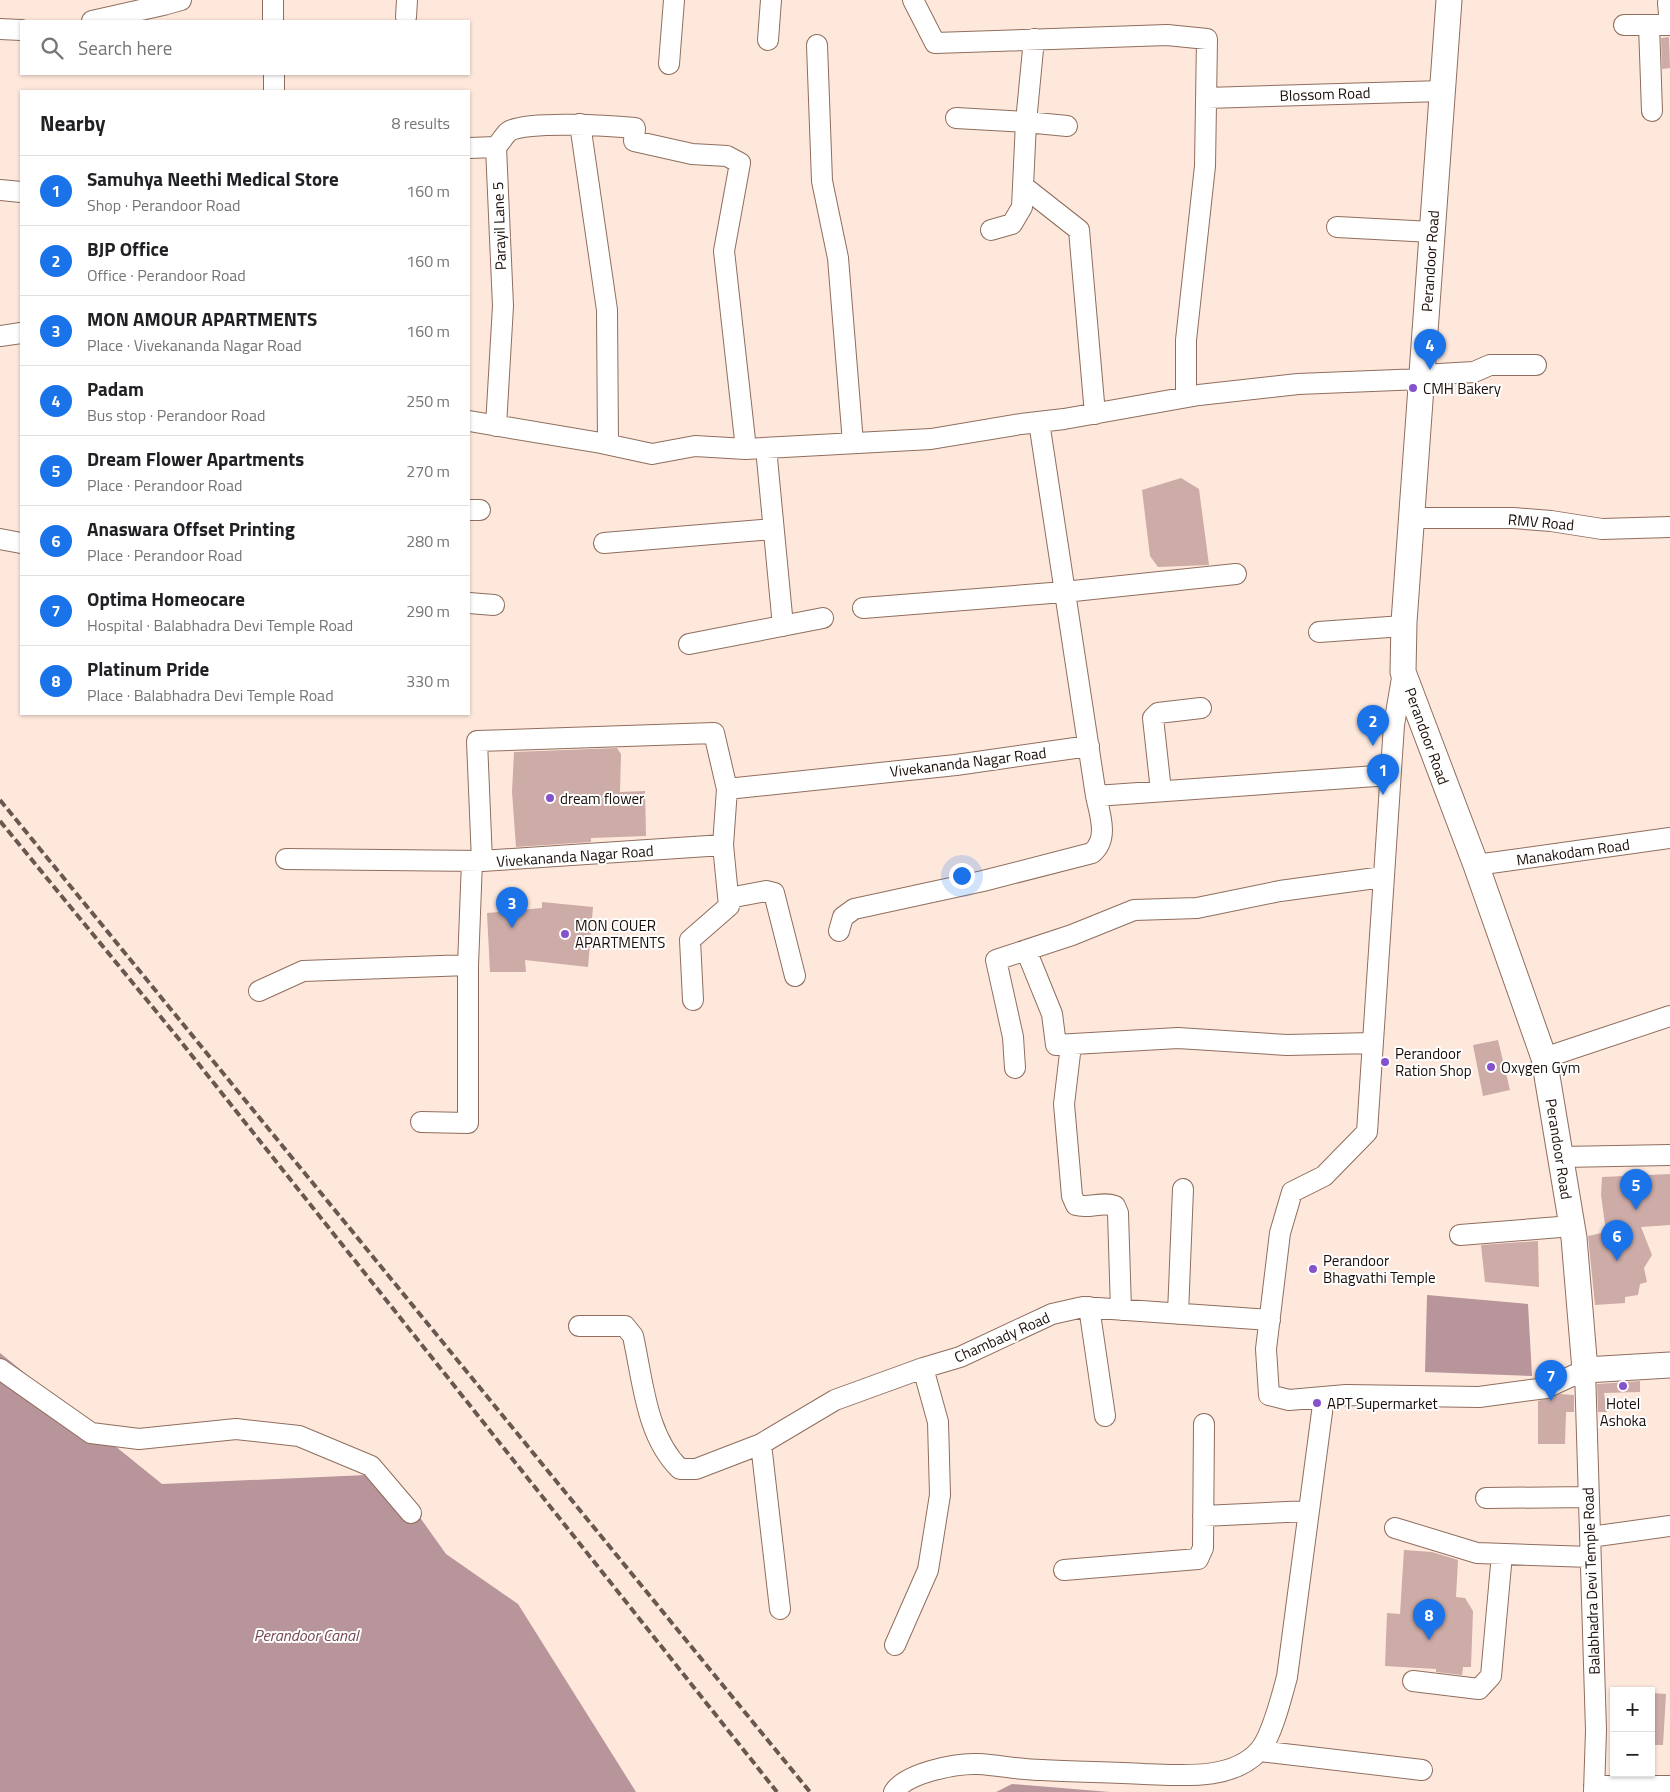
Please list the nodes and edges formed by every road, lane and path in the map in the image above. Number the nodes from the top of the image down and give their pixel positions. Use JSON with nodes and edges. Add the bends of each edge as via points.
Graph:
{"nodes":[{"id":1,"x":273,"y":0,"type":"edge"},
{"id":2,"x":674,"y":0,"type":"edge"},
{"id":3,"x":771,"y":0,"type":"edge"},
{"id":4,"x":913,"y":0,"type":"edge"},
{"id":5,"x":1448,"y":0,"type":"edge"},
{"id":6,"x":169,"y":2,"type":"edge"},
{"id":7,"x":1668,"y":2,"type":"edge"},
{"id":8,"x":96,"y":20,"type":"edge"},
{"id":9,"x":274,"y":20,"type":"edge"},
{"id":10,"x":1624,"y":25,"type":"dead end"},
{"id":11,"x":1649,"y":25,"type":"junction"},
{"id":12,"x":0,"y":29,"type":"edge"},
{"id":13,"x":20,"y":30,"type":"edge"},
{"id":14,"x":1034,"y":39,"type":"junction"},
{"id":15,"x":768,"y":40,"type":"dead end"},
{"id":16,"x":817,"y":45,"type":"dead end"},
{"id":17,"x":669,"y":64,"type":"dead end"},
{"id":18,"x":274,"y":75,"type":"edge"},
{"id":19,"x":274,"y":90,"type":"edge"},
{"id":20,"x":1443,"y":91,"type":"junction"},
{"id":21,"x":1206,"y":98,"type":"junction"},
{"id":22,"x":1652,"y":111,"type":"dead end"},
{"id":23,"x":956,"y":118,"type":"dead end"},
{"id":24,"x":1026,"y":122,"type":"junction"},
{"id":25,"x":580,"y":124,"type":"junction"},
{"id":26,"x":1067,"y":126,"type":"dead end"},
{"id":27,"x":496,"y":147,"type":"junction"},
{"id":28,"x":470,"y":148,"type":"edge"},
{"id":29,"x":1023,"y":186,"type":"junction"},
{"id":30,"x":0,"y":190,"type":"edge"},
{"id":31,"x":20,"y":192,"type":"edge"},
{"id":32,"x":1337,"y":227,"type":"dead end"},
{"id":33,"x":991,"y":230,"type":"dead end"},
{"id":34,"x":1432,"y":232,"type":"junction"},
{"id":35,"x":20,"y":333,"type":"edge"},
{"id":36,"x":0,"y":336,"type":"edge"},
{"id":37,"x":1536,"y":365,"type":"dead end"},
{"id":38,"x":1421,"y":377,"type":"junction"},
{"id":39,"x":1186,"y":397,"type":"junction"},
{"id":40,"x":1095,"y":414,"type":"junction"},
{"id":41,"x":470,"y":421,"type":"edge"},
{"id":42,"x":1038,"y":422,"type":"junction"},
{"id":43,"x":496,"y":426,"type":"junction"},
{"id":44,"x":608,"y":444,"type":"junction"},
{"id":45,"x":854,"y":444,"type":"junction"},
{"id":46,"x":756,"y":448,"type":"junction"},
{"id":47,"x":1412,"y":518,"type":"junction"},
{"id":48,"x":1670,"y":527,"type":"edge"},
{"id":49,"x":773,"y":529,"type":"junction"},
{"id":50,"x":0,"y":539,"type":"edge"},
{"id":51,"x":20,"y":543,"type":"edge"},
{"id":52,"x":604,"y":543,"type":"dead end"},
{"id":53,"x":1236,"y":574,"type":"dead end"},
{"id":54,"x":1064,"y":592,"type":"junction"},
{"id":55,"x":470,"y":603,"type":"edge"},
{"id":56,"x":494,"y":605,"type":"dead end"},
{"id":57,"x":863,"y":608,"type":"dead end"},
{"id":58,"x":823,"y":618,"type":"dead end"},
{"id":59,"x":783,"y":626,"type":"junction"},
{"id":60,"x":1403,"y":626,"type":"junction"},
{"id":61,"x":1319,"y":632,"type":"dead end"},
{"id":62,"x":689,"y":644,"type":"dead end"},
{"id":63,"x":1403,"y":672,"type":"junction"},
{"id":64,"x":1201,"y":708,"type":"dead end"},
{"id":65,"x":1089,"y":746,"type":"junction"},
{"id":66,"x":1390,"y":775,"type":"junction"},
{"id":67,"x":727,"y":789,"type":"junction"},
{"id":68,"x":1160,"y":791,"type":"junction"},
{"id":69,"x":1096,"y":796,"type":"junction"},
{"id":70,"x":1670,"y":838,"type":"edge"},
{"id":71,"x":724,"y":846,"type":"junction"},
{"id":72,"x":286,"y":859,"type":"dead end"},
{"id":73,"x":477,"y":861,"type":"junction"},
{"id":74,"x":1476,"y":866,"type":"junction"},
{"id":75,"x":1384,"y":877,"type":"junction"},
{"id":76,"x":729,"y":898,"type":"junction"},
{"id":77,"x":839,"y":931,"type":"dead end"},
{"id":78,"x":1026,"y":950,"type":"junction"},
{"id":79,"x":468,"y":965,"type":"junction"},
{"id":80,"x":795,"y":976,"type":"dead end"},
{"id":81,"x":258,"y":991,"type":"dead end"},
{"id":82,"x":694,"y":1000,"type":"dead end"},
{"id":83,"x":1670,"y":1016,"type":"edge"},
{"id":84,"x":1373,"y":1043,"type":"junction"},
{"id":85,"x":1071,"y":1045,"type":"junction"},
{"id":86,"x":1544,"y":1058,"type":"junction"},
{"id":87,"x":1015,"y":1068,"type":"dead end"},
{"id":88,"x":421,"y":1122,"type":"dead end"},
{"id":89,"x":1670,"y":1155,"type":"edge"},
{"id":90,"x":1561,"y":1157,"type":"junction"},
{"id":91,"x":1183,"y":1190,"type":"dead end"},
{"id":92,"x":1572,"y":1226,"type":"junction"},
{"id":93,"x":1460,"y":1235,"type":"dead end"},
{"id":94,"x":1089,"y":1308,"type":"junction"},
{"id":95,"x":1121,"y":1310,"type":"junction"},
{"id":96,"x":1178,"y":1314,"type":"junction"},
{"id":97,"x":1270,"y":1320,"type":"junction"},
{"id":98,"x":579,"y":1326,"type":"dead end"},
{"id":99,"x":1670,"y":1365,"type":"edge"},
{"id":100,"x":923,"y":1368,"type":"junction"},
{"id":101,"x":0,"y":1369,"type":"edge"},
{"id":102,"x":1585,"y":1370,"type":"junction"},
{"id":103,"x":1324,"y":1397,"type":"junction"},
{"id":104,"x":1105,"y":1416,"type":"dead end"},
{"id":105,"x":1204,"y":1424,"type":"dead end"},
{"id":106,"x":761,"y":1444,"type":"junction"},
{"id":107,"x":1486,"y":1498,"type":"dead end"},
{"id":108,"x":1588,"y":1498,"type":"junction"},
{"id":109,"x":1310,"y":1511,"type":"junction"},
{"id":110,"x":411,"y":1513,"type":"dead end"},
{"id":111,"x":1203,"y":1516,"type":"junction"},
{"id":112,"x":1670,"y":1526,"type":"edge"},
{"id":113,"x":1394,"y":1528,"type":"dead end"},
{"id":114,"x":1590,"y":1537,"type":"junction"},
{"id":115,"x":1502,"y":1554,"type":"junction"},
{"id":116,"x":1590,"y":1557,"type":"junction"},
{"id":117,"x":1064,"y":1570,"type":"dead end"},
{"id":118,"x":780,"y":1608,"type":"dead end"},
{"id":119,"x":895,"y":1645,"type":"dead end"},
{"id":120,"x":1413,"y":1681,"type":"dead end"},
{"id":121,"x":1259,"y":1751,"type":"junction"},
{"id":122,"x":1422,"y":1770,"type":"dead end"},
{"id":123,"x":1670,"y":1786,"type":"edge"},
{"id":124,"x":1594,"y":1789,"type":"edge"},
{"id":125,"x":894,"y":1792,"type":"edge"}],
"edges":[{"from":1,"to":9,"type":"street"},
{"from":2,"to":17,"type":"street"},
{"from":3,"to":15,"type":"street"},
{"from":4,"to":14,"type":"street","via":[[935,43]]},
{"from":5,"to":20,"type":"main road","name":"Perandoor Road"},
{"from":6,"to":8,"type":"street"},
{"from":7,"to":11,"type":"street","via":[[1670,25]]},
{"from":10,"to":11,"type":"street"},
{"from":11,"to":22,"type":"street"},
{"from":12,"to":13,"type":"street"},
{"from":14,"to":21,"type":"street","via":[[1167,35],[1207,39]]},
{"from":14,"to":24,"type":"street"},
{"from":16,"to":45,"type":"street","via":[[822,181],[838,258]]},
{"from":18,"to":19,"type":"street"},
{"from":20,"to":21,"type":"street","name":"Blossom Road"},
{"from":20,"to":34,"type":"main road","name":"Perandoor Road"},
{"from":21,"to":39,"type":"street","via":[[1205,166],[1186,340]]},
{"from":23,"to":24,"type":"street"},
{"from":24,"to":26,"type":"street"},
{"from":24,"to":29,"type":"street"},
{"from":25,"to":27,"type":"street","via":[[509,131]]},
{"from":25,"to":44,"type":"street","via":[[607,310]]},
{"from":25,"to":46,"type":"street","via":[[635,128],[634,141],[692,154],[727,156],[740,163],[724,251]]},
{"from":27,"to":28,"type":"street"},
{"from":27,"to":43,"type":"street","name":"Parayil Lane 5","via":[[503,306]]},
{"from":29,"to":33,"type":"street","via":[[1022,207],[1012,224]]},
{"from":29,"to":40,"type":"street","via":[[1079,230]]},
{"from":30,"to":31,"type":"street"},
{"from":32,"to":34,"type":"street"},
{"from":34,"to":38,"type":"main road","name":"Perandoor Road"},
{"from":35,"to":36,"type":"street"},
{"from":37,"to":38,"type":"street","via":[[1490,365],[1474,372]]},
{"from":38,"to":39,"type":"street","via":[[1298,384]]},
{"from":38,"to":47,"type":"main road","name":"Perandoor Road"},
{"from":39,"to":40,"type":"street"},
{"from":40,"to":42,"type":"street"},
{"from":41,"to":43,"type":"street"},
{"from":42,"to":45,"type":"street","via":[[931,439]]},
{"from":42,"to":54,"type":"street"},
{"from":43,"to":44,"type":"street"},
{"from":44,"to":46,"type":"street","via":[[652,454],[694,446]]},
{"from":45,"to":46,"type":"street"},
{"from":46,"to":49,"type":"street"},
{"from":47,"to":48,"type":"street","name":"RMV Road","via":[[1513,518],[1602,529]]},
{"from":47,"to":60,"type":"main road","name":"Perandoor Road"},
{"from":49,"to":52,"type":"street"},
{"from":49,"to":59,"type":"street"},
{"from":50,"to":51,"type":"street"},
{"from":53,"to":54,"type":"street"},
{"from":54,"to":57,"type":"street"},
{"from":54,"to":65,"type":"street"},
{"from":55,"to":56,"type":"street"},
{"from":58,"to":59,"type":"street"},
{"from":59,"to":62,"type":"street"},
{"from":60,"to":61,"type":"street"},
{"from":60,"to":63,"type":"main road","name":"Perandoor Road"},
{"from":63,"to":66,"type":"street"},
{"from":63,"to":74,"type":"main road","name":"Perandoor Road"},
{"from":64,"to":68,"type":"street","via":[[1158,713],[1153,718]]},
{"from":65,"to":67,"type":"street","name":"Vivekananda Nagar Road","via":[[956,765]]},
{"from":65,"to":69,"type":"street"},
{"from":66,"to":68,"type":"street"},
{"from":66,"to":75,"type":"street"},
{"from":67,"to":71,"type":"street","name":"Vivekananda Nagar Road"},
{"from":67,"to":73,"type":"street","name":"Vivekananda Nagar Road","via":[[714,733],[477,741]]},
{"from":68,"to":69,"type":"street"},
{"from":69,"to":77,"type":"street","via":[[1102,837],[1092,853],[983,881],[854,908],[843,918]]},
{"from":70,"to":74,"type":"street","name":"Manakodam Road"},
{"from":71,"to":73,"type":"street","name":"Vivekananda Nagar Road"},
{"from":71,"to":76,"type":"street"},
{"from":72,"to":73,"type":"street"},
{"from":73,"to":79,"type":"street"},
{"from":74,"to":86,"type":"main road","name":"Perandoor Road"},
{"from":75,"to":78,"type":"street","via":[[1280,891],[1197,908],[1134,910]]},
{"from":75,"to":84,"type":"street"},
{"from":76,"to":80,"type":"street","via":[[766,891],[774,893]]},
{"from":76,"to":82,"type":"street","via":[[729,906],[690,940]]},
{"from":78,"to":85,"type":"street","via":[[1052,1014],[1056,1045]]},
{"from":78,"to":87,"type":"street","via":[[996,960],[1013,1037]]},
{"from":79,"to":81,"type":"street","via":[[303,971]]},
{"from":79,"to":88,"type":"street","via":[[468,1122]]},
{"from":83,"to":86,"type":"street"},
{"from":84,"to":85,"type":"street","via":[[1287,1045],[1178,1038]]},
{"from":84,"to":97,"type":"street","via":[[1367,1132],[1324,1176],[1292,1192],[1280,1233]]},
{"from":85,"to":95,"type":"street","via":[[1064,1104],[1072,1196],[1076,1205],[1083,1207],[1108,1203],[1115,1206],[1118,1213]]},
{"from":86,"to":90,"type":"main road","name":"Perandoor Road"},
{"from":89,"to":90,"type":"street"},
{"from":90,"to":92,"type":"main road","name":"Perandoor Road"},
{"from":91,"to":96,"type":"street"},
{"from":92,"to":93,"type":"street"},
{"from":92,"to":102,"type":"main road","name":"Perandoor Road"},
{"from":94,"to":95,"type":"street","name":"Chambady Road"},
{"from":94,"to":100,"type":"street","name":"Chambady Road","via":[[1052,1314],[960,1358]]},
{"from":94,"to":104,"type":"street"},
{"from":95,"to":96,"type":"street","name":"Chambady Road"},
{"from":96,"to":97,"type":"street","name":"Chambady Road"},
{"from":97,"to":103,"type":"street","via":[[1266,1349],[1269,1395],[1289,1400]]},
{"from":98,"to":106,"type":"street","name":"Chambady Road","via":[[625,1326],[633,1336],[656,1434],[680,1469],[696,1470]]},
{"from":99,"to":102,"type":"main road"},
{"from":100,"to":106,"type":"street","name":"Chambady Road","via":[[835,1400]]},
{"from":100,"to":119,"type":"street","via":[[938,1422],[940,1495],[928,1570]]},
{"from":101,"to":110,"type":"street","via":[[91,1433],[139,1439],[236,1429],[299,1436],[371,1466]]},
{"from":102,"to":103,"type":"street","via":[[1546,1388],[1479,1397]]},
{"from":102,"to":108,"type":"street","name":"Balabhadra Devi Temple Road"},
{"from":103,"to":109,"type":"street"},
{"from":105,"to":111,"type":"street"},
{"from":106,"to":118,"type":"street"},
{"from":107,"to":108,"type":"street"},
{"from":108,"to":114,"type":"street","name":"Balabhadra Devi Temple Road"},
{"from":109,"to":111,"type":"street"},
{"from":109,"to":121,"type":"street","via":[[1287,1677],[1281,1701]]},
{"from":111,"to":117,"type":"street","via":[[1203,1548],[1198,1560]]},
{"from":112,"to":114,"type":"street"},
{"from":113,"to":115,"type":"street","via":[[1478,1553]]},
{"from":114,"to":116,"type":"street","name":"Balabhadra Devi Temple Road"},
{"from":115,"to":116,"type":"street"},
{"from":115,"to":120,"type":"street","via":[[1491,1676],[1479,1689]]},
{"from":116,"to":124,"type":"street","name":"Balabhadra Devi Temple Road","via":[[1596,1730]]},
{"from":121,"to":122,"type":"street"},
{"from":121,"to":125,"type":"street","via":[[1226,1771],[1190,1774],[1039,1770],[976,1764],[918,1775],[904,1781]]},
{"from":123,"to":124,"type":"street"}]}
